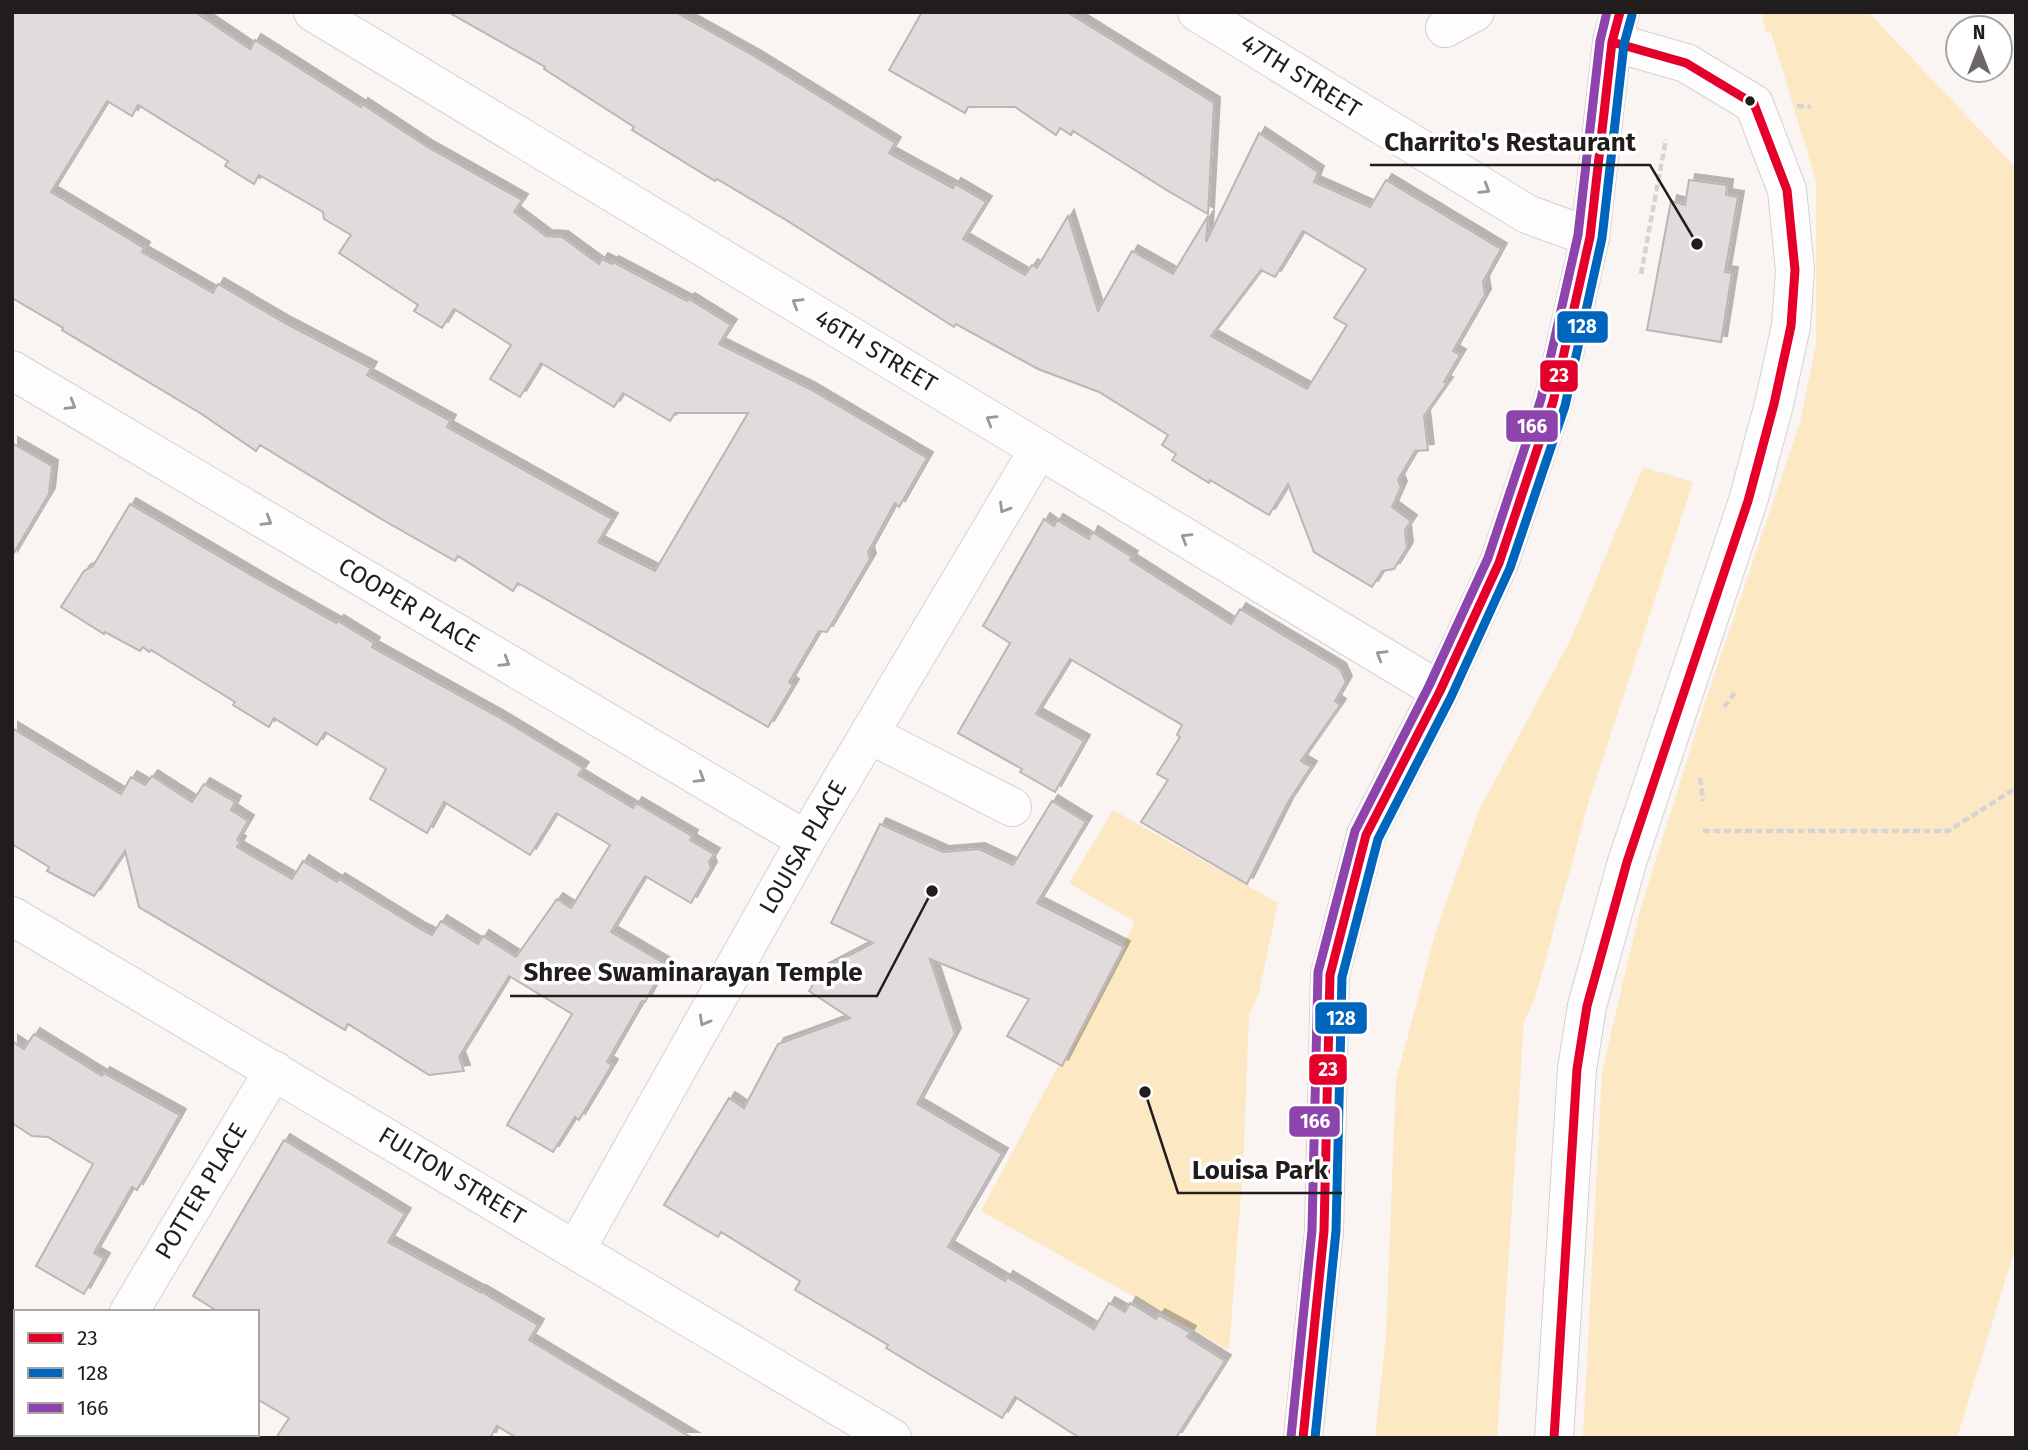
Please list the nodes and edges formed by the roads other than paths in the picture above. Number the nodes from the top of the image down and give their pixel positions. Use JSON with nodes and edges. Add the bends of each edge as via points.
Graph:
{"nodes":[{"id":1,"x":313,"y":12,"type":"edge"},
{"id":2,"x":1197,"y":12,"type":"edge"},
{"id":3,"x":1616,"y":27,"type":"edge"},
{"id":4,"x":1590,"y":237,"type":"junction"},
{"id":5,"x":12,"y":370,"type":"edge"},
{"id":6,"x":1039,"y":449,"type":"junction"},
{"id":7,"x":1440,"y":691,"type":"junction"},
{"id":8,"x":869,"y":734,"type":"junction"},
{"id":9,"x":1012,"y":807,"type":"dead end"},
{"id":10,"x":806,"y":840,"type":"junction"},
{"id":11,"x":12,"y":916,"type":"edge"},
{"id":12,"x":274,"y":1070,"type":"junction"},
{"id":13,"x":576,"y":1249,"type":"junction"},
{"id":14,"x":131,"y":1310,"type":"edge"},
{"id":15,"x":892,"y":1438,"type":"edge"},
{"id":16,"x":1303,"y":1438,"type":"edge"},
{"id":17,"x":1554,"y":1438,"type":"edge"}],
"edges":[{"from":6,"to":1,"type":"street","name":"46TH STREET","one_way":true},
{"from":2,"to":4,"type":"street","name":"47TH STREET","one_way":true,"via":[[1527,214]]},
{"from":3,"to":4,"type":"main road"},
{"from":3,"to":17,"type":"street","via":[[1754,104],[1787,190],[1795,270],[1791,326],[1748,500],[1627,862],[1587,1006],[1577,1069]]},
{"from":4,"to":7,"type":"main road","via":[[1553,402],[1499,563]]},
{"from":5,"to":10,"type":"street","name":"COOPER PLACE","one_way":true},
{"from":7,"to":6,"type":"street","name":"46TH STREET","one_way":true},
{"from":6,"to":8,"type":"street","name":"LOUISA PLACE","one_way":true},
{"from":7,"to":16,"type":"main road","via":[[1366,835],[1330,975],[1324,1231]]},
{"from":8,"to":9,"type":"street"},
{"from":8,"to":10,"type":"street","name":"LOUISA PLACE"},
{"from":10,"to":13,"type":"street","name":"LOUISA PLACE","one_way":true},
{"from":11,"to":12,"type":"street","name":"FULTON STREET"},
{"from":12,"to":13,"type":"street","name":"FULTON STREET"},
{"from":12,"to":14,"type":"street","name":"POTTER PLACE"},
{"from":13,"to":15,"type":"street","name":"FULTON STREET"}]}
